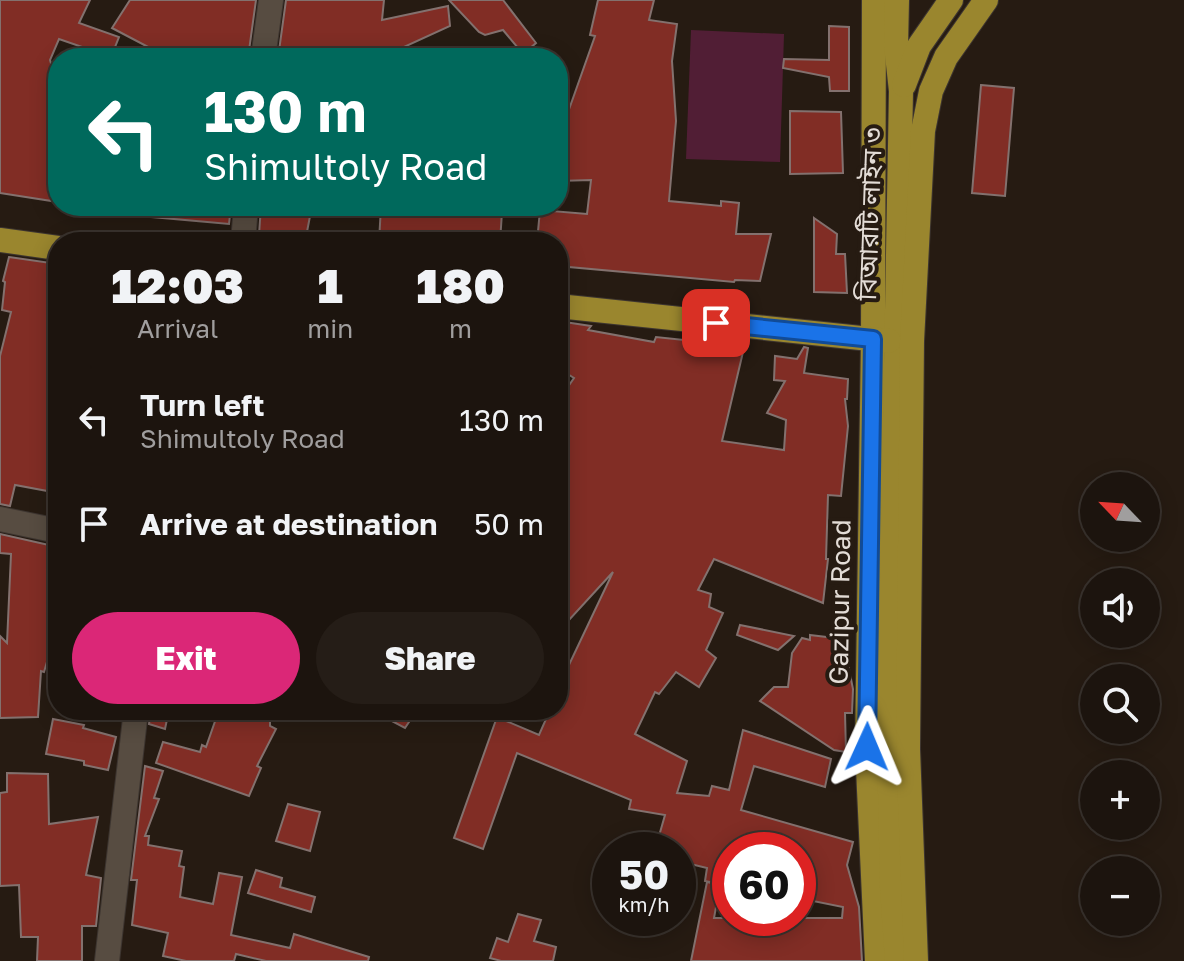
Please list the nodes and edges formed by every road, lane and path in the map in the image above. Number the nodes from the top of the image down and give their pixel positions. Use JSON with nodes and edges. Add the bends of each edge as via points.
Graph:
{"nodes":[{"id":1,"x":271,"y":0,"type":"edge"},
{"id":2,"x":874,"y":0,"type":"edge"},
{"id":3,"x":897,"y":0,"type":"edge"},
{"id":4,"x":951,"y":0,"type":"edge"},
{"id":5,"x":986,"y":0,"type":"edge"},
{"id":6,"x":264,"y":48,"type":"edge"},
{"id":7,"x":901,"y":91,"type":"junction"},
{"id":8,"x":0,"y":240,"type":"edge"},
{"id":9,"x":48,"y":247,"type":"edge"},
{"id":10,"x":568,"y":307,"type":"edge"},
{"id":11,"x":893,"y":341,"type":"junction"},
{"id":12,"x":0,"y":519,"type":"edge"},
{"id":13,"x":48,"y":529,"type":"edge"},
{"id":14,"x":135,"y":720,"type":"edge"},
{"id":15,"x":107,"y":961,"type":"edge"},
{"id":16,"x":877,"y":961,"type":"edge"},
{"id":17,"x":897,"y":961,"type":"edge"},
{"id":18,"x":916,"y":961,"type":"edge"}],
"edges":[{"from":1,"to":6,"type":"street"},
{"from":2,"to":11,"type":"main road"},
{"from":3,"to":7,"type":"main road","name":"বিআরটি লাইন ৩"},
{"from":4,"to":7,"type":"main road","name":"বিআরটি লাইন ৩","via":[[919,46]]},
{"from":5,"to":11,"type":"main road","via":[[946,57],[931,91]]},
{"from":7,"to":11,"type":"main road","name":"বিআরটি লাইন ৩"},
{"from":8,"to":9,"type":"main road"},
{"from":10,"to":11,"type":"main road"},
{"from":11,"to":16,"type":"main road","name":"Gazipur Road","via":[[867,747]]},
{"from":11,"to":17,"type":"main road","name":"বিআরটি লাইন ৩","via":[[889,746]]},
{"from":11,"to":18,"type":"main road"},
{"from":12,"to":13,"type":"street"},
{"from":14,"to":15,"type":"street"}]}
